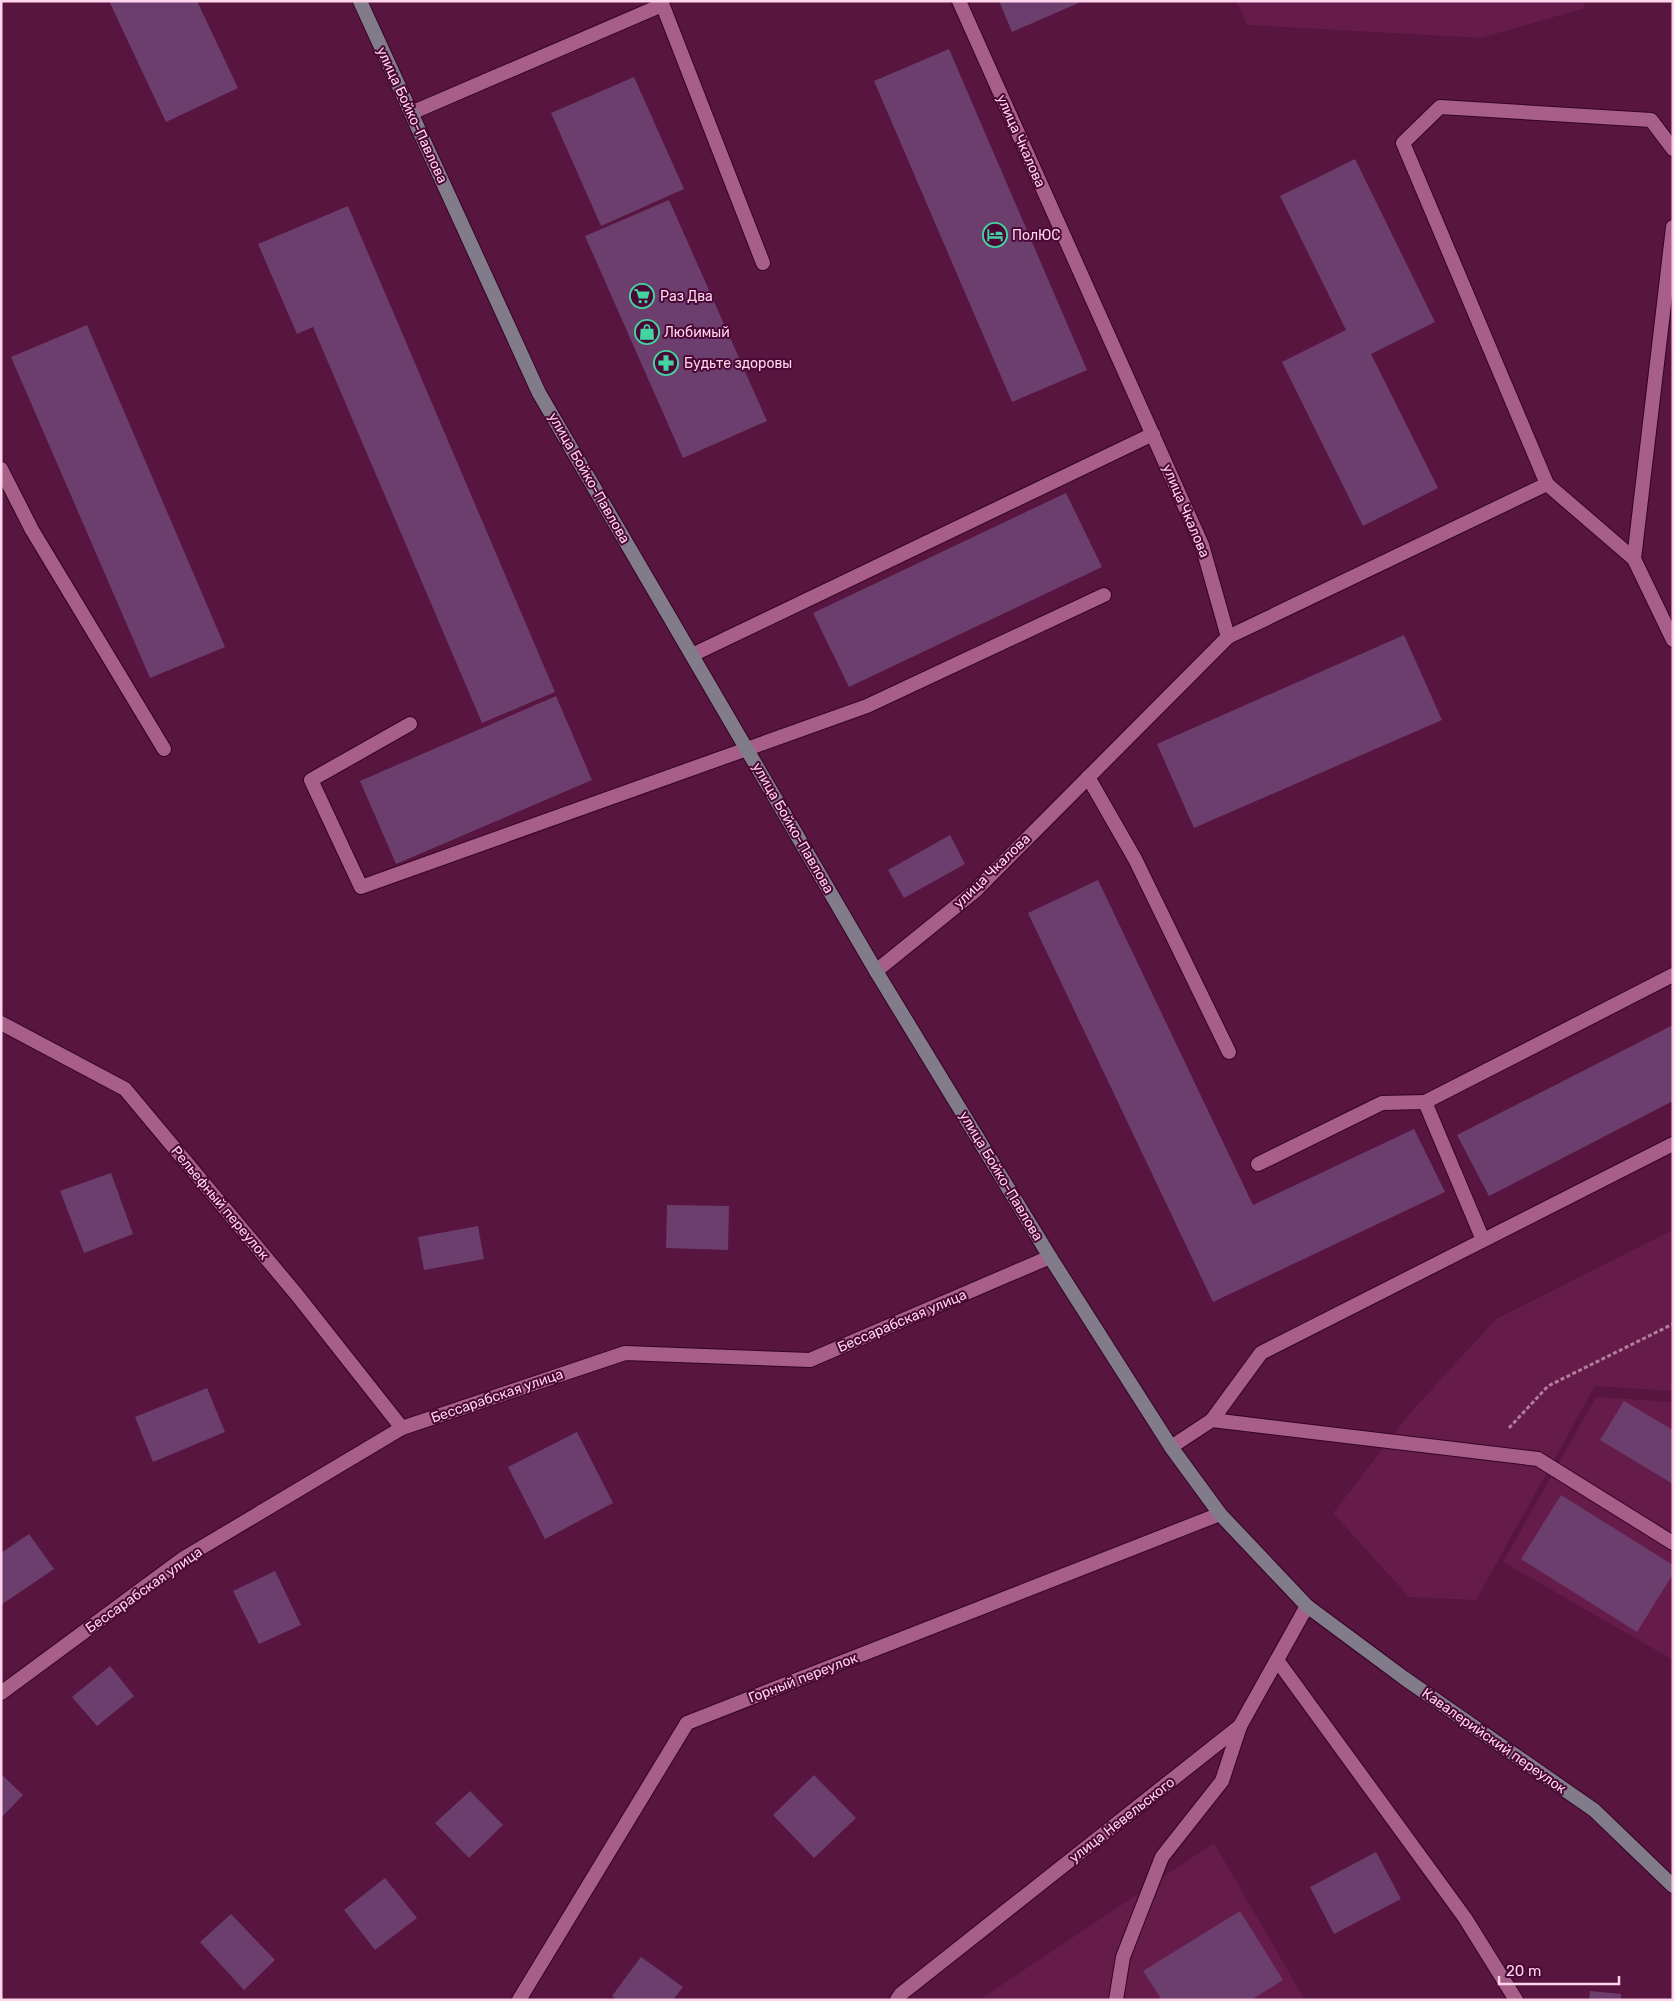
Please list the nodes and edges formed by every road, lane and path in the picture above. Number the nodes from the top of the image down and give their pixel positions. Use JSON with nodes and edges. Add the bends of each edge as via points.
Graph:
{"nodes":[{"id":1,"x":360,"y":1,"type":"edge"},
{"id":2,"x":959,"y":1,"type":"edge"},
{"id":3,"x":662,"y":3,"type":"edge"},
{"id":4,"x":411,"y":113,"type":"junction"},
{"id":5,"x":1673,"y":149,"type":"edge"},
{"id":6,"x":1673,"y":227,"type":"edge"},
{"id":7,"x":763,"y":263,"type":"dead end"},
{"id":8,"x":1153,"y":434,"type":"junction"},
{"id":9,"x":1,"y":469,"type":"edge"},
{"id":10,"x":1547,"y":484,"type":"junction"},
{"id":11,"x":1634,"y":560,"type":"junction"},
{"id":12,"x":1104,"y":595,"type":"dead end"},
{"id":13,"x":1228,"y":637,"type":"junction"},
{"id":14,"x":1673,"y":640,"type":"edge"},
{"id":15,"x":692,"y":655,"type":"junction"},
{"id":16,"x":410,"y":724,"type":"dead end"},
{"id":17,"x":746,"y":748,"type":"junction"},
{"id":18,"x":164,"y":749,"type":"dead end"},
{"id":19,"x":1088,"y":777,"type":"junction"},
{"id":20,"x":876,"y":971,"type":"junction"},
{"id":21,"x":1673,"y":974,"type":"edge"},
{"id":22,"x":1,"y":1023,"type":"edge"},
{"id":23,"x":1229,"y":1052,"type":"dead end"},
{"id":24,"x":1425,"y":1102,"type":"junction"},
{"id":25,"x":1673,"y":1144,"type":"edge"},
{"id":26,"x":1258,"y":1164,"type":"dead end"},
{"id":27,"x":1484,"y":1240,"type":"junction"},
{"id":28,"x":1050,"y":1257,"type":"junction"},
{"id":29,"x":1673,"y":1324,"type":"edge"},
{"id":30,"x":1212,"y":1420,"type":"junction"},
{"id":31,"x":402,"y":1428,"type":"junction"},
{"id":32,"x":1171,"y":1447,"type":"junction"},
{"id":33,"x":1485,"y":1454,"type":"junction"},
{"id":34,"x":1220,"y":1514,"type":"junction"},
{"id":35,"x":1673,"y":1543,"type":"edge"},
{"id":36,"x":1307,"y":1606,"type":"junction"},
{"id":37,"x":1276,"y":1660,"type":"junction"},
{"id":38,"x":1,"y":1693,"type":"edge"},
{"id":39,"x":1240,"y":1726,"type":"junction"},
{"id":40,"x":1673,"y":1886,"type":"edge"},
{"id":41,"x":519,"y":2000,"type":"edge"},
{"id":42,"x":898,"y":2000,"type":"edge"},
{"id":43,"x":1116,"y":2000,"type":"edge"},
{"id":44,"x":1516,"y":2000,"type":"edge"}],
"edges":[{"from":1,"to":4,"type":"main road","name":"улица Бойко-Павлова"},
{"from":2,"to":8,"type":"street","name":"улица Чкалова"},
{"from":3,"to":4,"type":"street"},
{"from":3,"to":7,"type":"street"},
{"from":4,"to":15,"type":"main road","name":"улица Бойко-Павлова","via":[[540,394]]},
{"from":5,"to":10,"type":"street","via":[[1651,120],[1440,107],[1403,143]]},
{"from":6,"to":11,"type":"street"},
{"from":8,"to":13,"type":"street","name":"улица Чкалова","via":[[1202,545]]},
{"from":8,"to":15,"type":"street"},
{"from":9,"to":18,"type":"street","via":[[32,530]]},
{"from":10,"to":11,"type":"street"},
{"from":10,"to":13,"type":"street"},
{"from":11,"to":14,"type":"street"},
{"from":12,"to":17,"type":"street","via":[[867,706]]},
{"from":13,"to":19,"type":"street","name":"улица Чкалова"},
{"from":15,"to":17,"type":"main road","name":"улица Бойко-Павлова"},
{"from":16,"to":17,"type":"street","via":[[312,780],[361,887]]},
{"from":17,"to":20,"type":"main road","name":"улица Бойко-Павлова"},
{"from":19,"to":20,"type":"street","name":"улица Чкалова","via":[[975,891]]},
{"from":19,"to":23,"type":"street","via":[[1135,858]]},
{"from":20,"to":28,"type":"main road","name":"улица Бойко-Павлова"},
{"from":21,"to":24,"type":"street"},
{"from":22,"to":31,"type":"street","name":"Рельефный переулок","via":[[125,1089],[297,1294]]},
{"from":24,"to":26,"type":"street","via":[[1382,1104]]},
{"from":24,"to":27,"type":"street"},
{"from":25,"to":27,"type":"street"},
{"from":27,"to":30,"type":"street","via":[[1261,1353]]},
{"from":28,"to":31,"type":"street","name":"Бессарабская улица","via":[[810,1360],[625,1353]]},
{"from":28,"to":32,"type":"main road","name":"улица Бойко-Павлова"},
{"from":29,"to":33,"type":"path","via":[[1548,1386]]},
{"from":30,"to":32,"type":"street"},
{"from":30,"to":33,"type":"street"},
{"from":31,"to":38,"type":"street","name":"Бессарабская улица","via":[[184,1558]]},
{"from":32,"to":34,"type":"main road","name":"улица Бойко-Павлова"},
{"from":33,"to":35,"type":"street","via":[[1538,1459]]},
{"from":34,"to":36,"type":"main road","name":"улица Бойко-Павлова"},
{"from":34,"to":41,"type":"street","name":"Горный переулок","via":[[687,1723]]},
{"from":36,"to":37,"type":"street","name":"улица Невельского"},
{"from":36,"to":40,"type":"main road","name":"Кавалерийский переулок","via":[[1594,1810]]},
{"from":37,"to":39,"type":"street","name":"улица Невельского"},
{"from":37,"to":44,"type":"street","via":[[1466,1918]]},
{"from":39,"to":42,"type":"street","name":"улица Невельского","via":[[908,1988]]},
{"from":39,"to":43,"type":"street","via":[[1222,1781],[1162,1857],[1122,1957]]}]}
